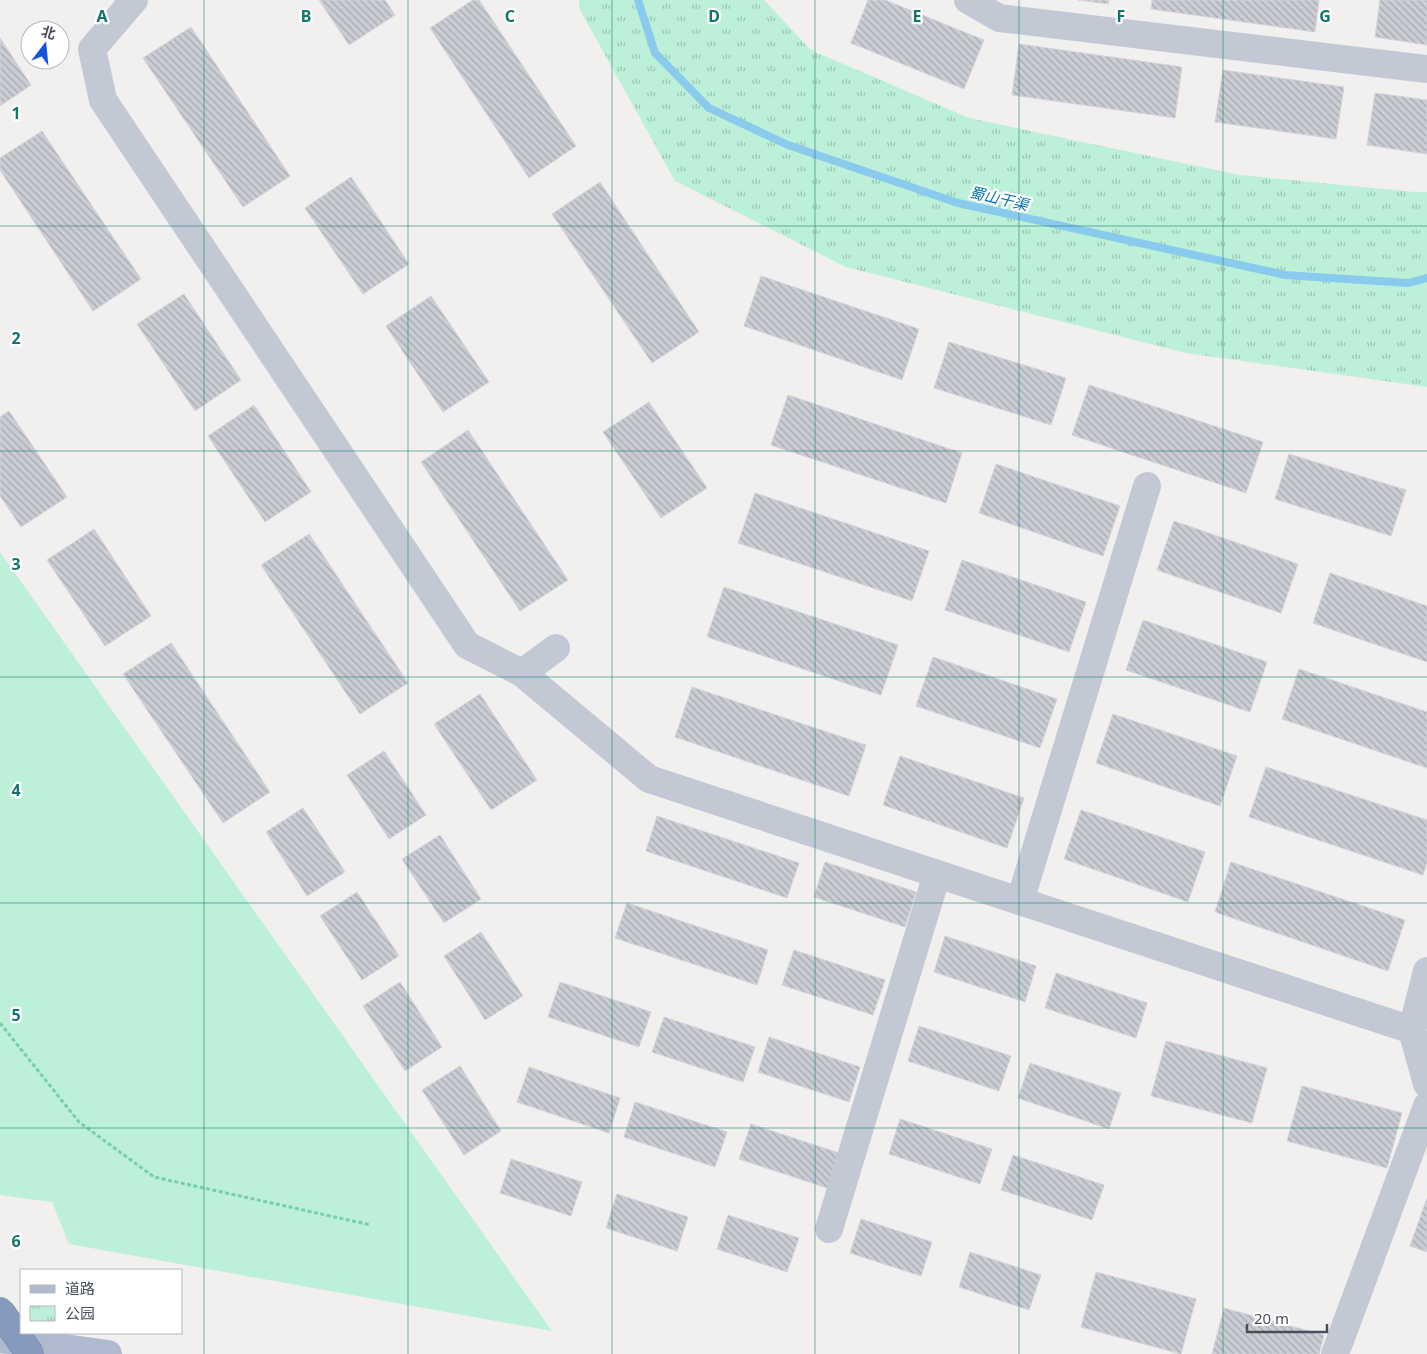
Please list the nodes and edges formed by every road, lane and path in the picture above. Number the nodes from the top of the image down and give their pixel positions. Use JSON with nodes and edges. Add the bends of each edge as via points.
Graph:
{"nodes":[{"id":1,"x":134,"y":0,"type":"edge"},
{"id":2,"x":968,"y":0,"type":"edge"},
{"id":3,"x":1427,"y":69,"type":"edge"},
{"id":4,"x":1148,"y":486,"type":"dead end"},
{"id":5,"x":556,"y":648,"type":"dead end"},
{"id":6,"x":522,"y":673,"type":"junction"},
{"id":7,"x":937,"y":874,"type":"junction"},
{"id":8,"x":1020,"y":901,"type":"junction"},
{"id":9,"x":1427,"y":971,"type":"edge"},
{"id":10,"x":0,"y":1023,"type":"edge"},
{"id":11,"x":1412,"y":1030,"type":"junction"},
{"id":12,"x":1427,"y":1084,"type":"edge"},
{"id":13,"x":1427,"y":1106,"type":"edge"},
{"id":14,"x":371,"y":1225,"type":"dead end"},
{"id":15,"x":829,"y":1229,"type":"dead end"},
{"id":16,"x":0,"y":1311,"type":"edge"},
{"id":17,"x":0,"y":1339,"type":"edge"},
{"id":18,"x":30,"y":1354,"type":"edge"},
{"id":19,"x":108,"y":1354,"type":"edge"},
{"id":20,"x":1335,"y":1354,"type":"edge"}],
"edges":[{"from":1,"to":6,"type":"lane","via":[[92,49],[103,100],[467,645]]},
{"from":2,"to":3,"type":"lane","via":[[1000,18]]},
{"from":4,"to":8,"type":"lane"},
{"from":5,"to":6,"type":"lane"},
{"from":6,"to":7,"type":"lane","via":[[649,779]]},
{"from":7,"to":8,"type":"lane"},
{"from":7,"to":15,"type":"lane"},
{"from":8,"to":11,"type":"lane"},
{"from":9,"to":11,"type":"lane"},
{"from":10,"to":14,"type":"path","via":[[79,1122],[154,1177]]},
{"from":11,"to":12,"type":"lane"},
{"from":13,"to":20,"type":"lane"},
{"from":16,"to":18,"type":"highway","bridge":true},
{"from":17,"to":19,"type":"main road"}]}
